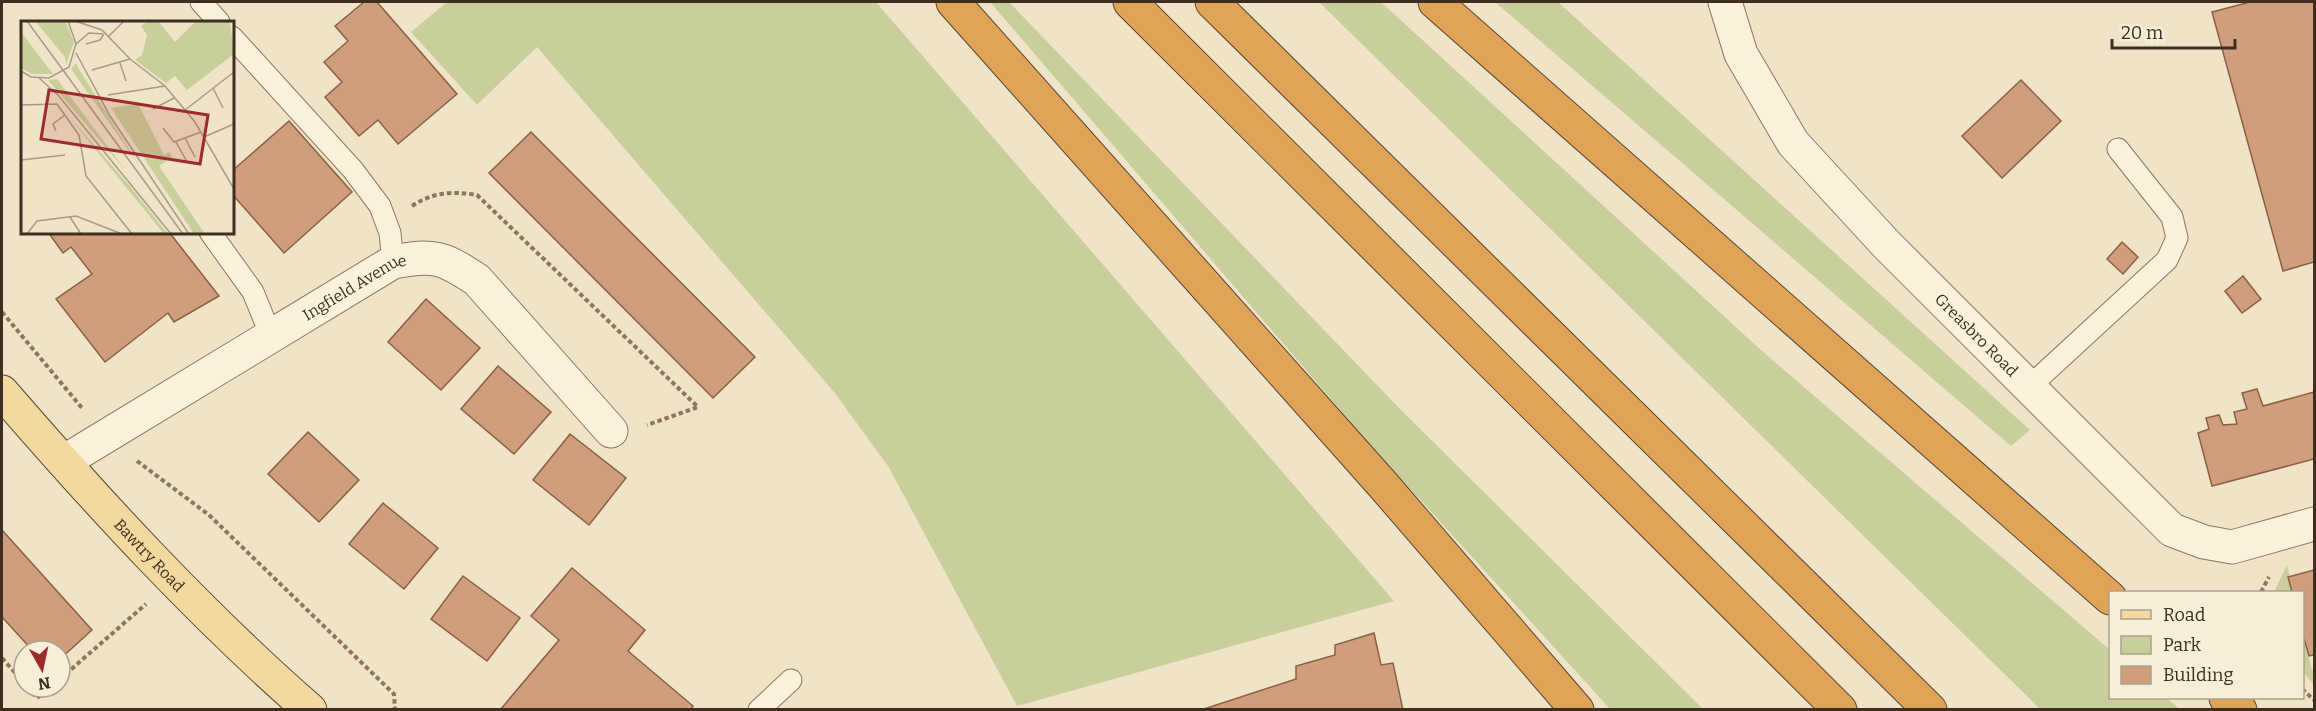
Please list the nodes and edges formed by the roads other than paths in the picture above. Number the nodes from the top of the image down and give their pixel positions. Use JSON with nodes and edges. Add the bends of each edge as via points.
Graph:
{"nodes":[{"id":1,"x":201,"y":2,"type":"edge"},
{"id":2,"x":953,"y":2,"type":"edge"},
{"id":3,"x":1130,"y":2,"type":"edge"},
{"id":4,"x":1212,"y":2,"type":"edge"},
{"id":5,"x":1435,"y":2,"type":"edge"},
{"id":6,"x":1725,"y":2,"type":"edge"},
{"id":7,"x":218,"y":21,"type":"edge"},
{"id":8,"x":234,"y":39,"type":"edge"},
{"id":9,"x":2118,"y":149,"type":"dead end"},
{"id":10,"x":211,"y":234,"type":"edge"},
{"id":11,"x":393,"y":262,"type":"junction"},
{"id":12,"x":271,"y":336,"type":"junction"},
{"id":13,"x":2029,"y":387,"type":"junction"},
{"id":14,"x":3,"y":396,"type":"edge"},
{"id":15,"x":611,"y":431,"type":"road end"},
{"id":16,"x":65,"y":461,"type":"junction"},
{"id":17,"x":2314,"y":524,"type":"edge"},
{"id":18,"x":2109,"y":597,"type":"edge"},
{"id":19,"x":791,"y":680,"type":"dead end"},
{"id":20,"x":2227,"y":699,"type":"edge"},
{"id":21,"x":310,"y":710,"type":"edge"},
{"id":22,"x":759,"y":710,"type":"edge"},
{"id":23,"x":1577,"y":710,"type":"edge"},
{"id":24,"x":1840,"y":710,"type":"edge"},
{"id":25,"x":1930,"y":710,"type":"edge"},
{"id":26,"x":2240,"y":710,"type":"edge"}],
"edges":[{"from":1,"to":7,"type":"lane"},
{"from":2,"to":23,"type":"highway","via":[[1384,486]]},
{"from":3,"to":24,"type":"highway"},
{"from":4,"to":25,"type":"highway"},
{"from":5,"to":18,"type":"highway"},
{"from":6,"to":13,"type":"street","name":"Greasbro Road","via":[[1741,54],[1793,143],[1886,244]]},
{"from":8,"to":11,"type":"lane","via":[[353,170],[380,206]]},
{"from":9,"to":13,"type":"lane","via":[[2172,217],[2177,238],[2167,260]]},
{"from":10,"to":12,"type":"lane","via":[[253,292]]},
{"from":11,"to":12,"type":"street","name":"Ingfield Avenue"},
{"from":11,"to":15,"type":"street","name":"Ingfield Avenue","via":[[424,256],[452,263],[477,280]]},
{"from":12,"to":16,"type":"street","name":"Ingfield Avenue"},
{"from":13,"to":17,"type":"street","name":"Greasbro Road","via":[[2172,530],[2232,547]]},
{"from":14,"to":16,"type":"main road","name":"Bawtry Road"},
{"from":16,"to":21,"type":"main road","name":"Bawtry Road","via":[[245,653]]},
{"from":19,"to":22,"type":"lane"},
{"from":20,"to":26,"type":"highway"}]}
